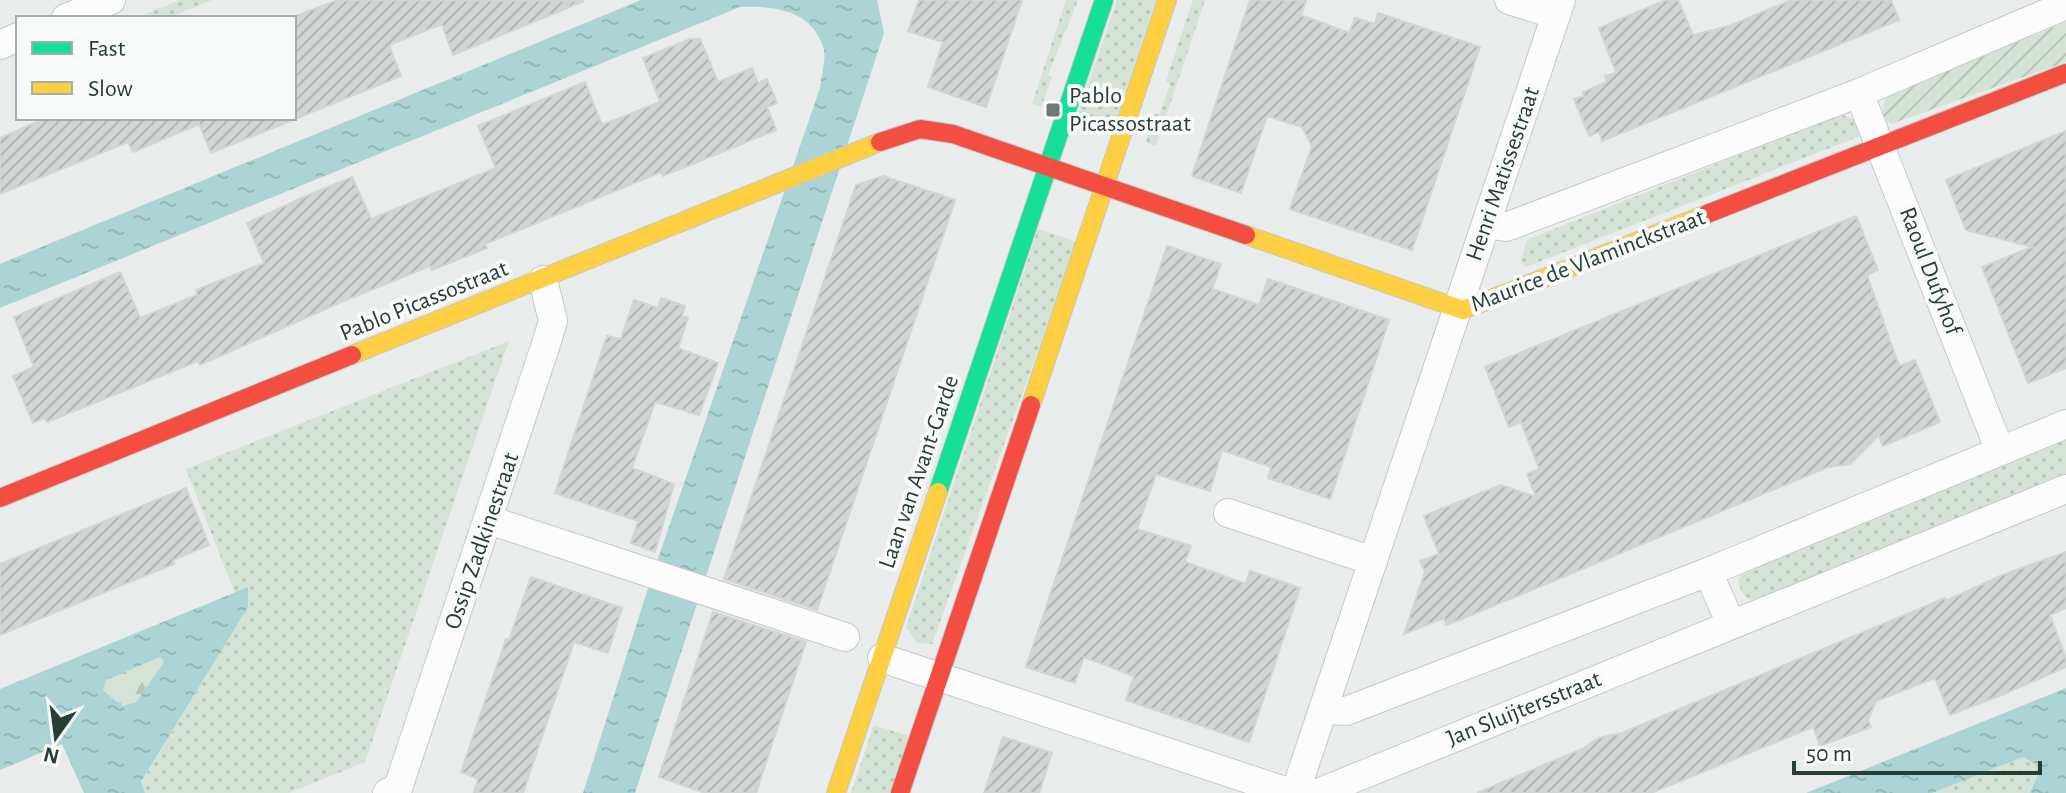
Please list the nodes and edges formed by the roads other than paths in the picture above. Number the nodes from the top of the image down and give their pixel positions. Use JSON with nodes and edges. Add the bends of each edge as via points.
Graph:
{"nodes":[{"id":1,"x":111,"y":0,"type":"edge"},
{"id":2,"x":1104,"y":0,"type":"edge"},
{"id":3,"x":1167,"y":0,"type":"edge"},
{"id":4,"x":1509,"y":0,"type":"edge"},
{"id":5,"x":2066,"y":5,"type":"edge"},
{"id":6,"x":1558,"y":7,"type":"edge"},
{"id":7,"x":71,"y":16,"type":"edge"},
{"id":8,"x":2066,"y":73,"type":"edge"},
{"id":9,"x":1859,"y":93,"type":"junction"},
{"id":10,"x":1882,"y":148,"type":"junction"},
{"id":11,"x":1048,"y":166,"type":"junction"},
{"id":12,"x":1104,"y":186,"type":"junction"},
{"id":13,"x":1486,"y":224,"type":"junction"},
{"id":14,"x":543,"y":280,"type":"junction"},
{"id":15,"x":1457,"y":309,"type":"junction"},
{"id":16,"x":2066,"y":424,"type":"edge"},
{"id":17,"x":2000,"y":451,"type":"junction"},
{"id":18,"x":2066,"y":489,"type":"edge"},
{"id":19,"x":0,"y":498,"type":"edge"},
{"id":20,"x":1228,"y":513,"type":"dead end"},
{"id":21,"x":489,"y":520,"type":"junction"},
{"id":22,"x":1373,"y":561,"type":"junction"},
{"id":23,"x":1708,"y":572,"type":"junction"},
{"id":24,"x":1731,"y":624,"type":"junction"},
{"id":25,"x":845,"y":637,"type":"dead end"},
{"id":26,"x":882,"y":658,"type":"junction"},
{"id":27,"x":940,"y":676,"type":"junction"},
{"id":28,"x":1323,"y":710,"type":"junction"},
{"id":29,"x":387,"y":793,"type":"edge"},
{"id":30,"x":836,"y":793,"type":"edge"},
{"id":31,"x":900,"y":793,"type":"edge"},
{"id":32,"x":1293,"y":793,"type":"edge"},
{"id":33,"x":1318,"y":793,"type":"edge"}],
"edges":[{"from":1,"to":7,"type":"street"},
{"from":2,"to":11,"type":"street","name":"Laan van Avant-Garde"},
{"from":3,"to":12,"type":"street"},
{"from":4,"to":6,"type":"street","name":"Henri Matissestraat"},
{"from":5,"to":9,"type":"street"},
{"from":6,"to":13,"type":"street","name":"Henri Matissestraat"},
{"from":8,"to":10,"type":"street","name":"Maurice de Vlaminckstraat"},
{"from":9,"to":10,"type":"street","name":"Raoul Dufyhof"},
{"from":9,"to":13,"type":"street","via":[[1506,227]]},
{"from":10,"to":15,"type":"street","name":"Maurice de Vlaminckstraat","via":[[1473,309]]},
{"from":10,"to":17,"type":"street","name":"Raoul Dufyhof"},
{"from":11,"to":12,"type":"street"},
{"from":11,"to":14,"type":"street","name":"Pablo Picassostraat","via":[[953,134],[920,129],[857,149]]},
{"from":11,"to":26,"type":"street","name":"Laan van Avant-Garde"},
{"from":12,"to":15,"type":"street","name":"Maurice de Vlaminckstraat"},
{"from":12,"to":27,"type":"street"},
{"from":13,"to":15,"type":"street","name":"Henri Matissestraat"},
{"from":14,"to":19,"type":"street","name":"Pablo Picassostraat"},
{"from":14,"to":21,"type":"street","name":"Ossip Zadkinestraat","via":[[553,321]]},
{"from":15,"to":22,"type":"street","name":"Henri Matissestraat"},
{"from":16,"to":17,"type":"street"},
{"from":17,"to":23,"type":"street"},
{"from":18,"to":24,"type":"street","name":"Jan Sluijtersstraat"},
{"from":20,"to":22,"type":"street"},
{"from":21,"to":25,"type":"street"},
{"from":21,"to":29,"type":"street","name":"Ossip Zadkinestraat","via":[[398,788]]},
{"from":22,"to":28,"type":"street","name":"Henri Matissestraat"},
{"from":23,"to":24,"type":"street"},
{"from":23,"to":28,"type":"street","via":[[1346,711]]},
{"from":24,"to":33,"type":"street","name":"Jan Sluijtersstraat"},
{"from":26,"to":27,"type":"street"},
{"from":26,"to":30,"type":"street","name":"Laan van Avant-Garde"},
{"from":27,"to":31,"type":"street"},
{"from":27,"to":32,"type":"street"},
{"from":28,"to":32,"type":"street","name":"Henri Matissestraat"}]}
